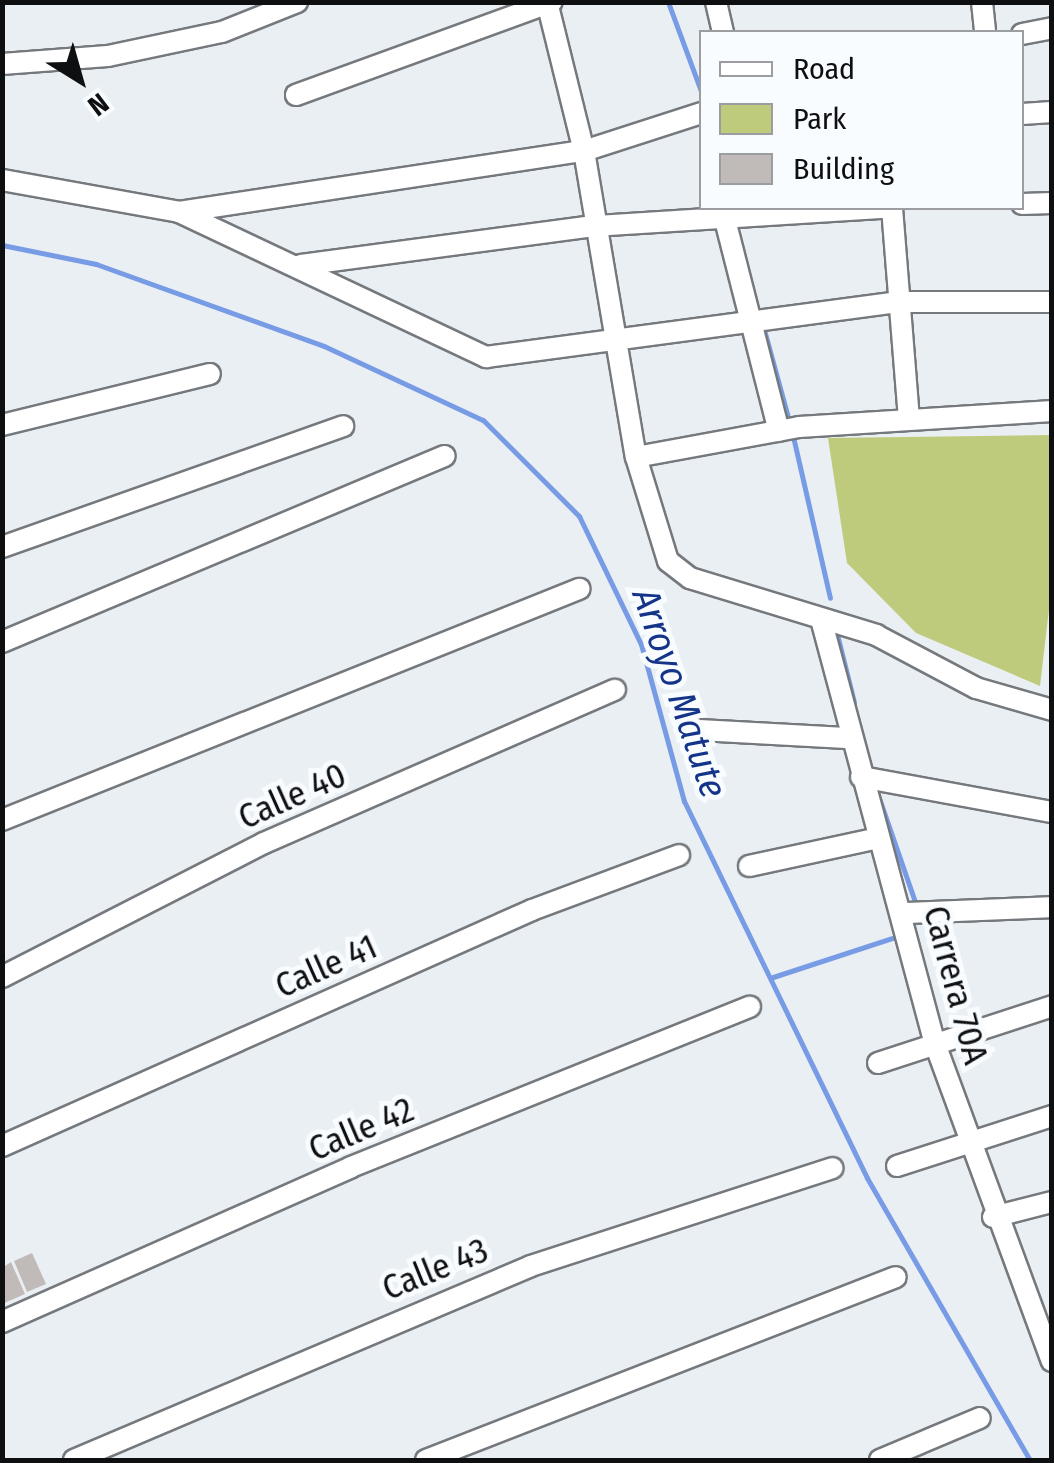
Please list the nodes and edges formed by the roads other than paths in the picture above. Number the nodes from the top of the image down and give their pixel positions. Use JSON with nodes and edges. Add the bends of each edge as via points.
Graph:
{"nodes":[{"id":1,"x":296,"y":2,"type":"edge"},
{"id":2,"x":716,"y":2,"type":"edge"},
{"id":3,"x":982,"y":2,"type":"edge"},
{"id":4,"x":548,"y":3,"type":"edge"},
{"id":5,"x":1052,"y":28,"type":"edge"},
{"id":6,"x":723,"y":30,"type":"edge"},
{"id":7,"x":985,"y":30,"type":"edge"},
{"id":8,"x":1024,"y":34,"type":"edge"},
{"id":9,"x":2,"y":64,"type":"edge"},
{"id":10,"x":296,"y":95,"type":"dead end"},
{"id":11,"x":1052,"y":112,"type":"edge"},
{"id":12,"x":1024,"y":114,"type":"edge"},
{"id":13,"x":699,"y":118,"type":"edge"},
{"id":14,"x":584,"y":151,"type":"junction"},
{"id":15,"x":2,"y":180,"type":"edge"},
{"id":16,"x":1052,"y":203,"type":"edge"},
{"id":17,"x":1024,"y":204,"type":"edge"},
{"id":18,"x":808,"y":210,"type":"edge"},
{"id":19,"x":892,"y":210,"type":"edge"},
{"id":20,"x":179,"y":212,"type":"junction"},
{"id":21,"x":729,"y":214,"type":"edge"},
{"id":22,"x":595,"y":226,"type":"junction"},
{"id":23,"x":301,"y":265,"type":"junction"},
{"id":24,"x":897,"y":302,"type":"junction"},
{"id":25,"x":1052,"y":302,"type":"edge"},
{"id":26,"x":760,"y":319,"type":"junction"},
{"id":27,"x":613,"y":342,"type":"junction"},
{"id":28,"x":210,"y":374,"type":"dead end"},
{"id":29,"x":1052,"y":411,"type":"edge"},
{"id":30,"x":909,"y":420,"type":"junction"},
{"id":31,"x":2,"y":425,"type":"edge"},
{"id":32,"x":343,"y":426,"type":"dead end"},
{"id":33,"x":787,"y":429,"type":"junction"},
{"id":34,"x":444,"y":456,"type":"dead end"},
{"id":35,"x":636,"y":457,"type":"junction"},
{"id":36,"x":2,"y":547,"type":"edge"},
{"id":37,"x":578,"y":589,"type":"dead end"},
{"id":38,"x":821,"y":619,"type":"junction"},
{"id":39,"x":2,"y":642,"type":"edge"},
{"id":40,"x":616,"y":690,"type":"dead end"},
{"id":41,"x":1052,"y":710,"type":"edge"},
{"id":42,"x":700,"y":730,"type":"dead end"},
{"id":43,"x":850,"y":738,"type":"junction"},
{"id":44,"x":861,"y":777,"type":"junction"},
{"id":45,"x":1052,"y":812,"type":"edge"},
{"id":46,"x":2,"y":820,"type":"edge"},
{"id":47,"x":878,"y":838,"type":"junction"},
{"id":48,"x":679,"y":855,"type":"dead end"},
{"id":49,"x":749,"y":866,"type":"dead end"},
{"id":50,"x":1052,"y":907,"type":"edge"},
{"id":51,"x":904,"y":914,"type":"junction"},
{"id":52,"x":2,"y":977,"type":"edge"},
{"id":53,"x":1052,"y":1006,"type":"edge"},
{"id":54,"x":750,"y":1008,"type":"dead end"},
{"id":55,"x":934,"y":1041,"type":"junction"},
{"id":56,"x":878,"y":1063,"type":"dead end"},
{"id":57,"x":1052,"y":1116,"type":"edge"},
{"id":58,"x":968,"y":1142,"type":"junction"},
{"id":59,"x":2,"y":1146,"type":"edge"},
{"id":60,"x":897,"y":1166,"type":"dead end"},
{"id":61,"x":832,"y":1168,"type":"dead end"},
{"id":62,"x":1052,"y":1202,"type":"edge"},
{"id":63,"x":993,"y":1218,"type":"junction"},
{"id":64,"x":896,"y":1276,"type":"dead end"},
{"id":65,"x":1043,"y":1318,"type":"edge"},
{"id":66,"x":2,"y":1322,"type":"edge"},
{"id":67,"x":1052,"y":1361,"type":"edge"},
{"id":68,"x":980,"y":1418,"type":"dead end"},
{"id":69,"x":74,"y":1460,"type":"edge"},
{"id":70,"x":426,"y":1460,"type":"edge"},
{"id":71,"x":880,"y":1460,"type":"edge"}],
"edges":[{"from":1,"to":9,"type":"street","via":[[222,32]]},
{"from":2,"to":6,"type":"street"},
{"from":3,"to":7,"type":"street"},
{"from":4,"to":10,"type":"street"},
{"from":4,"to":14,"type":"street"},
{"from":5,"to":8,"type":"street"},
{"from":11,"to":12,"type":"street"},
{"from":13,"to":14,"type":"street"},
{"from":14,"to":20,"type":"street"},
{"from":14,"to":22,"type":"street"},
{"from":15,"to":20,"type":"street"},
{"from":16,"to":17,"type":"street"},
{"from":18,"to":21,"type":"street"},
{"from":19,"to":24,"type":"street"},
{"from":20,"to":23,"type":"street"},
{"from":21,"to":22,"type":"street"},
{"from":21,"to":26,"type":"street"},
{"from":22,"to":23,"type":"street"},
{"from":22,"to":27,"type":"street"},
{"from":23,"to":27,"type":"street","via":[[486,357]]},
{"from":24,"to":25,"type":"street"},
{"from":24,"to":26,"type":"street"},
{"from":24,"to":30,"type":"street"},
{"from":26,"to":27,"type":"street"},
{"from":26,"to":33,"type":"street"},
{"from":27,"to":35,"type":"street"},
{"from":28,"to":31,"type":"street"},
{"from":29,"to":30,"type":"street"},
{"from":30,"to":33,"type":"street"},
{"from":32,"to":36,"type":"street"},
{"from":33,"to":35,"type":"street"},
{"from":34,"to":39,"type":"street"},
{"from":35,"to":38,"type":"street","via":[[668,561],[690,578]]},
{"from":37,"to":46,"type":"street"},
{"from":38,"to":41,"type":"street","via":[[876,635],[976,688]]},
{"from":38,"to":43,"type":"street","name":"Carrera 70A"},
{"from":40,"to":52,"type":"street","name":"Calle 40","via":[[264,842]]},
{"from":42,"to":43,"type":"street"},
{"from":43,"to":44,"type":"street","name":"Carrera 70A"},
{"from":44,"to":45,"type":"street"},
{"from":44,"to":47,"type":"street","name":"Carrera 70A"},
{"from":47,"to":49,"type":"street"},
{"from":47,"to":51,"type":"street","name":"Carrera 70A"},
{"from":48,"to":59,"type":"street","name":"Calle 41","via":[[532,910]]},
{"from":50,"to":51,"type":"street"},
{"from":51,"to":55,"type":"street","name":"Carrera 70A"},
{"from":53,"to":55,"type":"street"},
{"from":54,"to":66,"type":"street","name":"Calle 42","via":[[351,1166]]},
{"from":55,"to":56,"type":"street"},
{"from":55,"to":58,"type":"street","name":"Carrera 70A"},
{"from":57,"to":58,"type":"street"},
{"from":58,"to":60,"type":"street"},
{"from":58,"to":63,"type":"street","name":"Carrera 70A"},
{"from":61,"to":69,"type":"street","name":"Calle 43","via":[[530,1266]]},
{"from":62,"to":63,"type":"street"},
{"from":63,"to":65,"type":"street","name":"Carrera 70A"},
{"from":64,"to":70,"type":"street"},
{"from":65,"to":67,"type":"street","name":"Carrera 70A"},
{"from":68,"to":71,"type":"street"}]}
